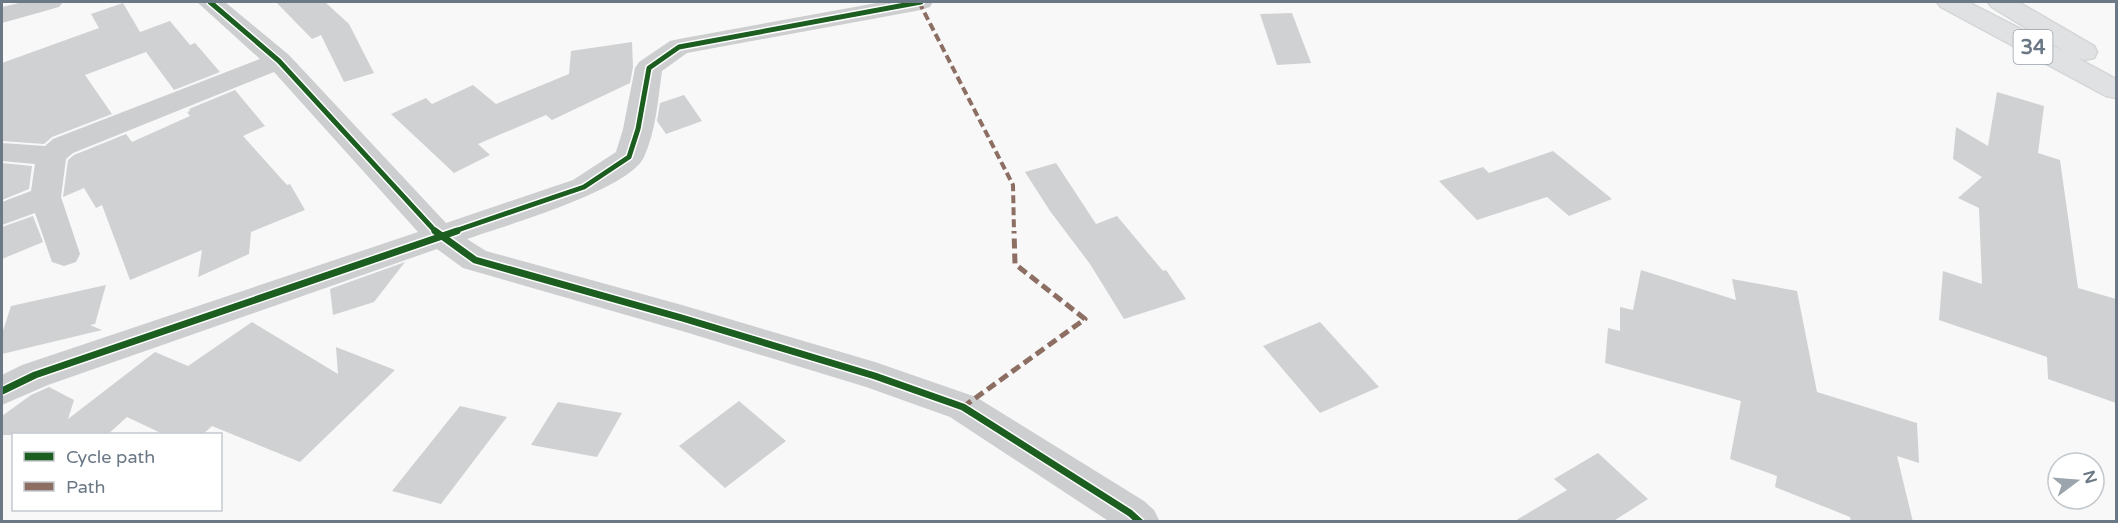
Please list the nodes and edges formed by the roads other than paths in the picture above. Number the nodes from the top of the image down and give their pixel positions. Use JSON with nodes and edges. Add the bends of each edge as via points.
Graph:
{"nodes":[{"id":1,"x":50,"y":2,"type":"edge"},
{"id":2,"x":210,"y":2,"type":"edge"},
{"id":3,"x":921,"y":2,"type":"edge"},
{"id":4,"x":1950,"y":2,"type":"edge"},
{"id":5,"x":2001,"y":2,"type":"edge"},
{"id":6,"x":2,"y":15,"type":"edge"},
{"id":7,"x":279,"y":61,"type":"junction"},
{"id":8,"x":2116,"y":72,"type":"edge"},
{"id":9,"x":2116,"y":90,"type":"edge"},
{"id":10,"x":2,"y":152,"type":"edge"},
{"id":11,"x":52,"y":156,"type":"junction"},
{"id":12,"x":45,"y":197,"type":"junction"},
{"id":13,"x":2,"y":214,"type":"edge"},
{"id":14,"x":439,"y":235,"type":"junction"},
{"id":15,"x":64,"y":254,"type":"dead end"},
{"id":16,"x":2,"y":391,"type":"edge"},
{"id":17,"x":1140,"y":522,"type":"edge"}],
"edges":[{"from":1,"to":6,"type":"street"},
{"from":2,"to":7,"type":"street"},
{"from":3,"to":14,"type":"street","via":[[679,47],[649,68],[629,157],[584,187]]},
{"from":4,"to":9,"type":"main road","number":"34"},
{"from":5,"to":8,"type":"main road","number":"34"},
{"from":7,"to":11,"type":"street","via":[[63,146]]},
{"from":7,"to":14,"type":"street"},
{"from":10,"to":11,"type":"street"},
{"from":11,"to":12,"type":"street"},
{"from":12,"to":13,"type":"street"},
{"from":12,"to":15,"type":"street"},
{"from":14,"to":16,"type":"street","via":[[35,375]]},
{"from":14,"to":17,"type":"street","via":[[475,260],[875,376],[963,408]]}]}
